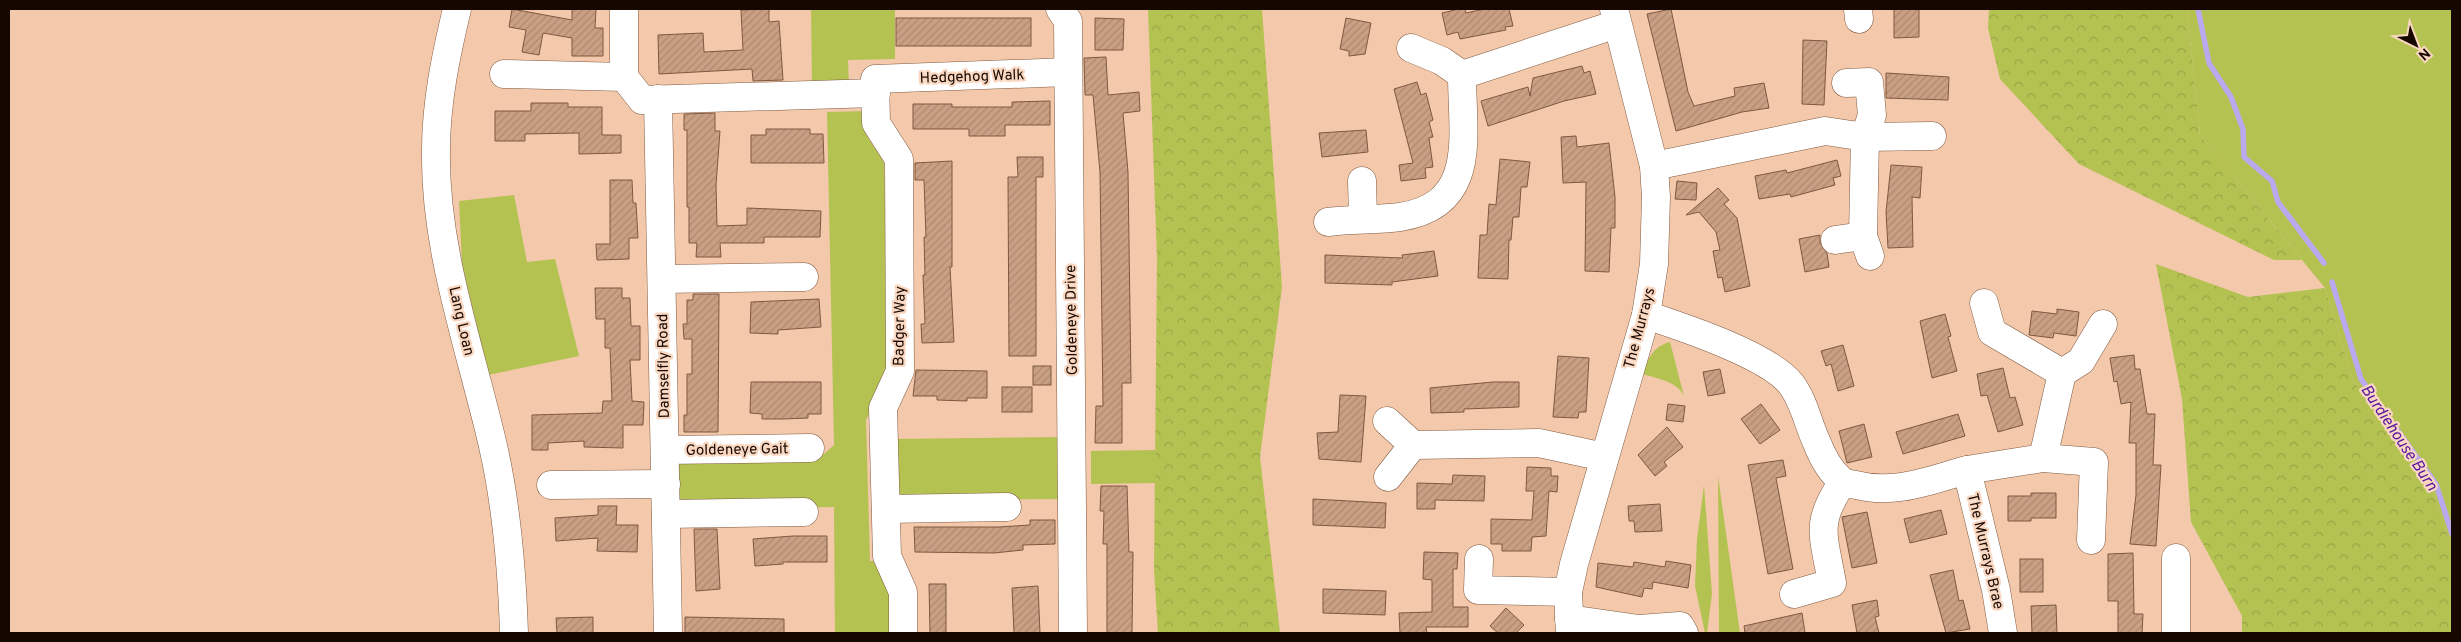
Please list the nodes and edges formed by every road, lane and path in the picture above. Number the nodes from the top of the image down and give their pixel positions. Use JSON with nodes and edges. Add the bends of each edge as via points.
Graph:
{"nodes":[{"id":1,"x":457,"y":9,"type":"edge"},
{"id":2,"x":624,"y":9,"type":"edge"},
{"id":3,"x":1060,"y":9,"type":"edge"},
{"id":4,"x":1615,"y":16,"type":"edge"},
{"id":5,"x":1411,"y":48,"type":"dead end"},
{"id":6,"x":1068,"y":72,"type":"junction"},
{"id":7,"x":504,"y":74,"type":"dead end"},
{"id":8,"x":1462,"y":75,"type":"junction"},
{"id":9,"x":624,"y":77,"type":"junction"},
{"id":10,"x":1846,"y":83,"type":"dead end"},
{"id":11,"x":876,"y":86,"type":"junction"},
{"id":12,"x":658,"y":99,"type":"junction"},
{"id":13,"x":1932,"y":136,"type":"dead end"},
{"id":14,"x":1865,"y":137,"type":"junction"},
{"id":15,"x":1654,"y":166,"type":"junction"},
{"id":16,"x":1362,"y":181,"type":"dead end"},
{"id":17,"x":1363,"y":218,"type":"junction"},
{"id":18,"x":1328,"y":222,"type":"dead end"},
{"id":19,"x":1835,"y":240,"type":"dead end"},
{"id":20,"x":804,"y":277,"type":"dead end"},
{"id":21,"x":662,"y":279,"type":"junction"},
{"id":22,"x":1984,"y":303,"type":"dead end"},
{"id":23,"x":1646,"y":315,"type":"junction"},
{"id":24,"x":2103,"y":324,"type":"dead end"},
{"id":25,"x":2062,"y":373,"type":"junction"},
{"id":26,"x":1387,"y":421,"type":"dead end"},
{"id":27,"x":1413,"y":445,"type":"junction"},
{"id":28,"x":810,"y":448,"type":"dead end"},
{"id":29,"x":665,"y":450,"type":"junction"},
{"id":30,"x":1604,"y":457,"type":"junction"},
{"id":31,"x":2043,"y":458,"type":"junction"},
{"id":32,"x":1967,"y":470,"type":"junction"},
{"id":33,"x":1388,"y":478,"type":"dead end"},
{"id":34,"x":1843,"y":482,"type":"junction"},
{"id":35,"x":666,"y":484,"type":"junction"},
{"id":36,"x":551,"y":485,"type":"dead end"},
{"id":37,"x":1007,"y":507,"type":"dead end"},
{"id":38,"x":886,"y":509,"type":"junction"},
{"id":39,"x":804,"y":512,"type":"dead end"},
{"id":40,"x":666,"y":514,"type":"junction"},
{"id":41,"x":2092,"y":540,"type":"dead end"},
{"id":42,"x":2176,"y":558,"type":"dead end"},
{"id":43,"x":1479,"y":559,"type":"dead end"},
{"id":44,"x":1568,"y":592,"type":"junction"},
{"id":45,"x":1794,"y":594,"type":"dead end"},
{"id":46,"x":1684,"y":624,"type":"edge"},
{"id":47,"x":1569,"y":626,"type":"edge"},
{"id":48,"x":514,"y":633,"type":"edge"},
{"id":49,"x":668,"y":633,"type":"edge"},
{"id":50,"x":903,"y":633,"type":"edge"},
{"id":51,"x":1073,"y":633,"type":"edge"},
{"id":52,"x":2003,"y":633,"type":"edge"},
{"id":53,"x":2176,"y":633,"type":"edge"}],
"edges":[{"from":1,"to":48,"type":"street","name":"Lang Loan","via":[[439,104],[436,151],[439,200],[446,251],[500,481]]},
{"from":2,"to":9,"type":"street"},
{"from":3,"to":6,"type":"street","name":"Goldeneye Drive","via":[[1068,21]]},
{"from":4,"to":8,"type":"street","name":"The Murrays"},
{"from":4,"to":15,"type":"street","name":"The Murrays"},
{"from":5,"to":8,"type":"street","via":[[1442,61]]},
{"from":6,"to":11,"type":"street","name":"Hedgehog Walk"},
{"from":6,"to":51,"type":"street","name":"Goldeneye Drive"},
{"from":7,"to":9,"type":"street"},
{"from":8,"to":17,"type":"street","via":[[1461,168],[1447,197],[1416,214]]},
{"from":9,"to":12,"type":"street","name":"Hedgehog Walk","via":[[642,100]]},
{"from":10,"to":14,"type":"street","via":[[1869,82],[1872,115]]},
{"from":11,"to":12,"type":"street","name":"Hedgehog Walk"},
{"from":11,"to":38,"type":"street","name":"Badger Way","via":[[876,123],[899,159],[900,371],[883,408]]},
{"from":12,"to":21,"type":"street","name":"Damselfly Road"},
{"from":13,"to":14,"type":"street"},
{"from":14,"to":15,"type":"street","via":[[1825,131]]},
{"from":14,"to":19,"type":"street","via":[[1866,246]]},
{"from":15,"to":23,"type":"street","name":"The Murrays","via":[[1654,264]]},
{"from":16,"to":17,"type":"street"},
{"from":17,"to":18,"type":"street"},
{"from":20,"to":21,"type":"street"},
{"from":21,"to":29,"type":"street","name":"Damselfly Road"},
{"from":22,"to":25,"type":"street","via":[[1992,332]]},
{"from":23,"to":30,"type":"street","name":"The Murrays"},
{"from":23,"to":34,"type":"street","via":[[1710,338],[1767,364],[1791,384],[1802,403],[1823,458]]},
{"from":24,"to":25,"type":"street","via":[[2080,362]]},
{"from":25,"to":31,"type":"street"},
{"from":26,"to":27,"type":"street"},
{"from":27,"to":30,"type":"street","via":[[1539,443]]},
{"from":27,"to":33,"type":"street"},
{"from":28,"to":29,"type":"street","name":"Goldeneye Gait"},
{"from":29,"to":35,"type":"street","name":"Damselfly Road"},
{"from":30,"to":44,"type":"street","name":"The Murrays"},
{"from":31,"to":32,"type":"street"},
{"from":31,"to":41,"type":"street","via":[[2094,462]]},
{"from":32,"to":34,"type":"street","via":[[1906,488],[1871,489]]},
{"from":32,"to":52,"type":"street","name":"The Murrays Brae"},
{"from":34,"to":45,"type":"street","via":[[1828,503],[1822,526],[1832,583]]},
{"from":35,"to":36,"type":"street"},
{"from":35,"to":40,"type":"street","name":"Damselfly Road"},
{"from":37,"to":38,"type":"street"},
{"from":38,"to":50,"type":"street","name":"Badger Way","via":[[887,556],[903,592]]},
{"from":39,"to":40,"type":"street"},
{"from":40,"to":49,"type":"street","name":"Damselfly Road"},
{"from":42,"to":53,"type":"street"},
{"from":43,"to":44,"type":"street","via":[[1478,590]]},
{"from":44,"to":47,"type":"street","name":"The Murrays"},
{"from":46,"to":47,"type":"street","name":"The Murrays","via":[[1639,629]]}]}
